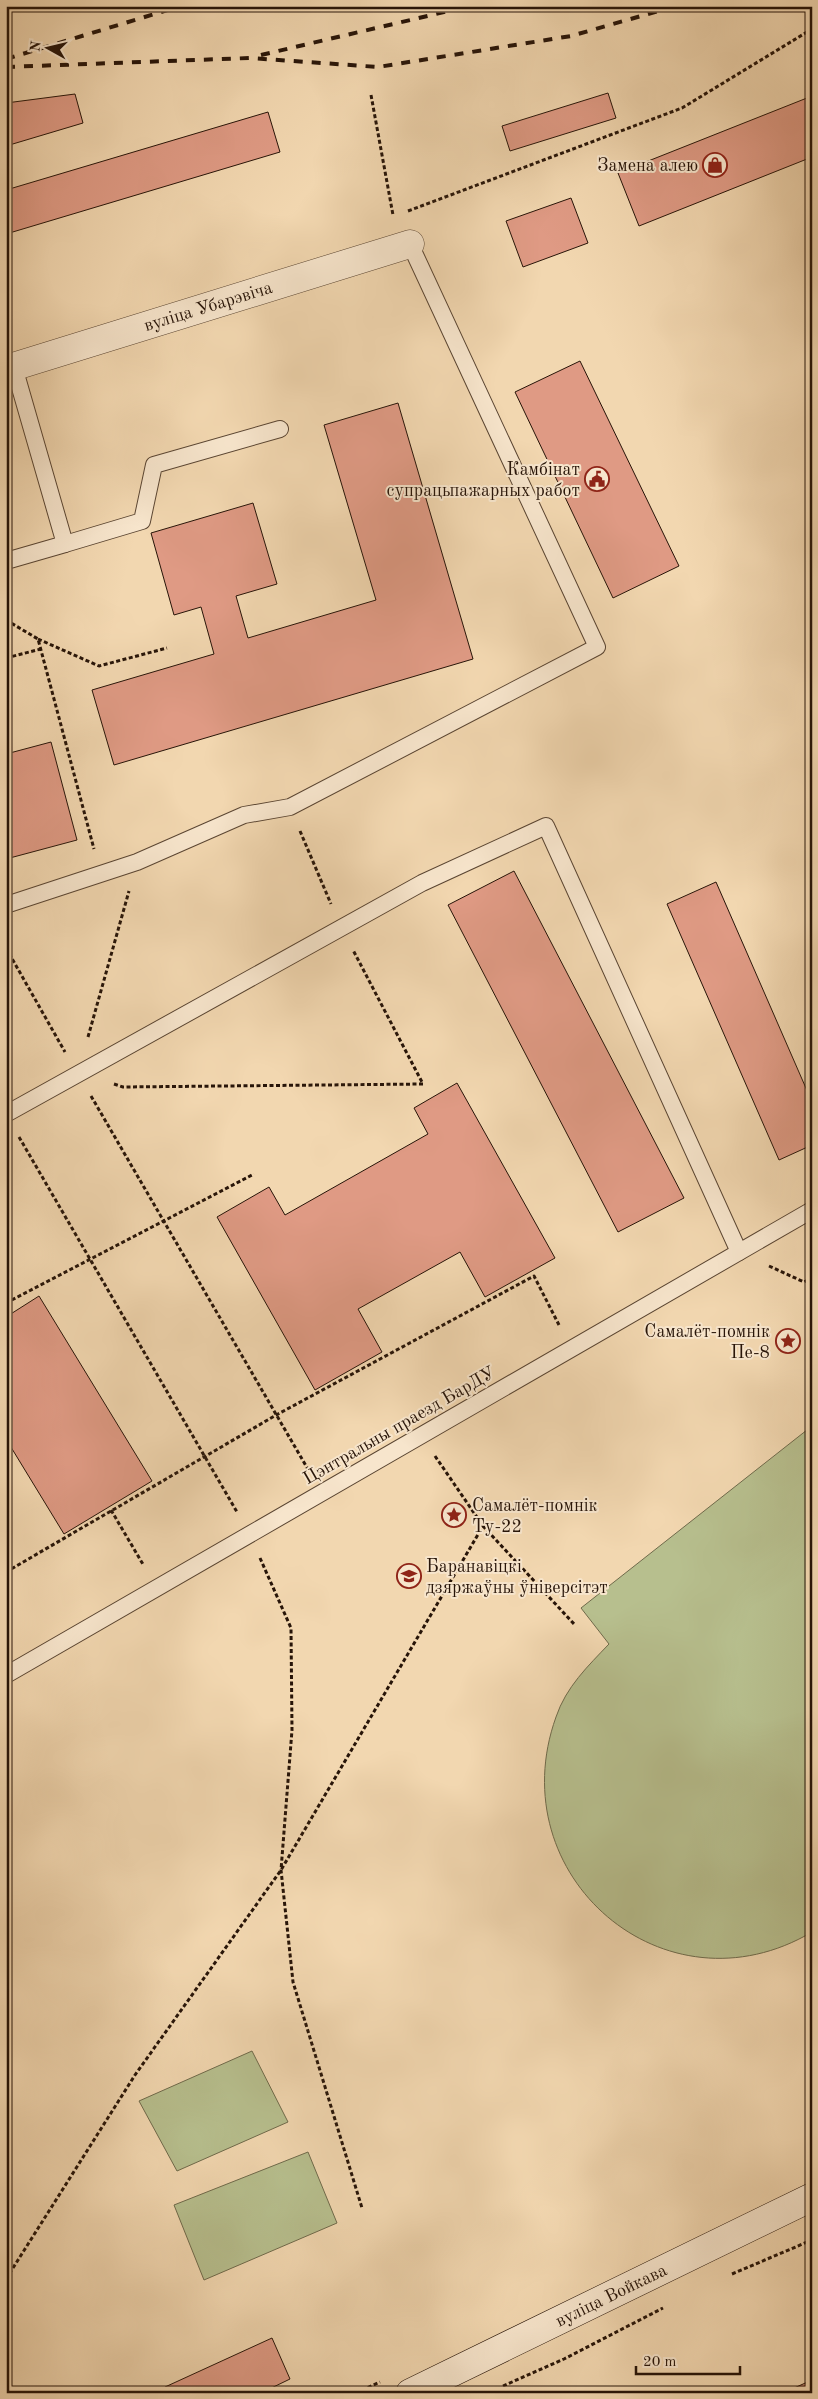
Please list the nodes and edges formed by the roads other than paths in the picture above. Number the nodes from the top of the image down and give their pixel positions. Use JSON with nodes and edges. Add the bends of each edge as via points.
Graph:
{"nodes":[{"id":1,"x":410,"y":244,"type":"joint"},
{"id":2,"x":10,"y":368,"type":"edge"},
{"id":3,"x":280,"y":429,"type":"dead end"},
{"id":4,"x":65,"y":544,"type":"junction"},
{"id":5,"x":6,"y":561,"type":"edge"},
{"id":6,"x":6,"y":905,"type":"edge"},
{"id":7,"x":6,"y":1114,"type":"edge"},
{"id":8,"x":812,"y":1210,"type":"edge"},
{"id":9,"x":739,"y":1252,"type":"junction"},
{"id":10,"x":6,"y":1675,"type":"edge"},
{"id":11,"x":812,"y":2197,"type":"edge"},
{"id":12,"x":410,"y":2393,"type":"edge"}],
"edges":[{"from":1,"to":2,"type":"main road","name":"вуліца Убарэвіча"},
{"from":1,"to":6,"type":"lane","via":[[597,647],[290,807],[244,815],[137,862]]},
{"from":2,"to":4,"type":"lane"},
{"from":3,"to":4,"type":"lane","via":[[154,465],[142,521]]},
{"from":4,"to":5,"type":"lane"},
{"from":7,"to":9,"type":"lane","via":[[422,883],[546,826]]},
{"from":8,"to":9,"type":"lane","name":"Цэнтральны праезд БарДУ"},
{"from":9,"to":10,"type":"lane","name":"Цэнтральны праезд БарДУ"},
{"from":11,"to":12,"type":"main road","name":"вуліца Войкава"}]}
